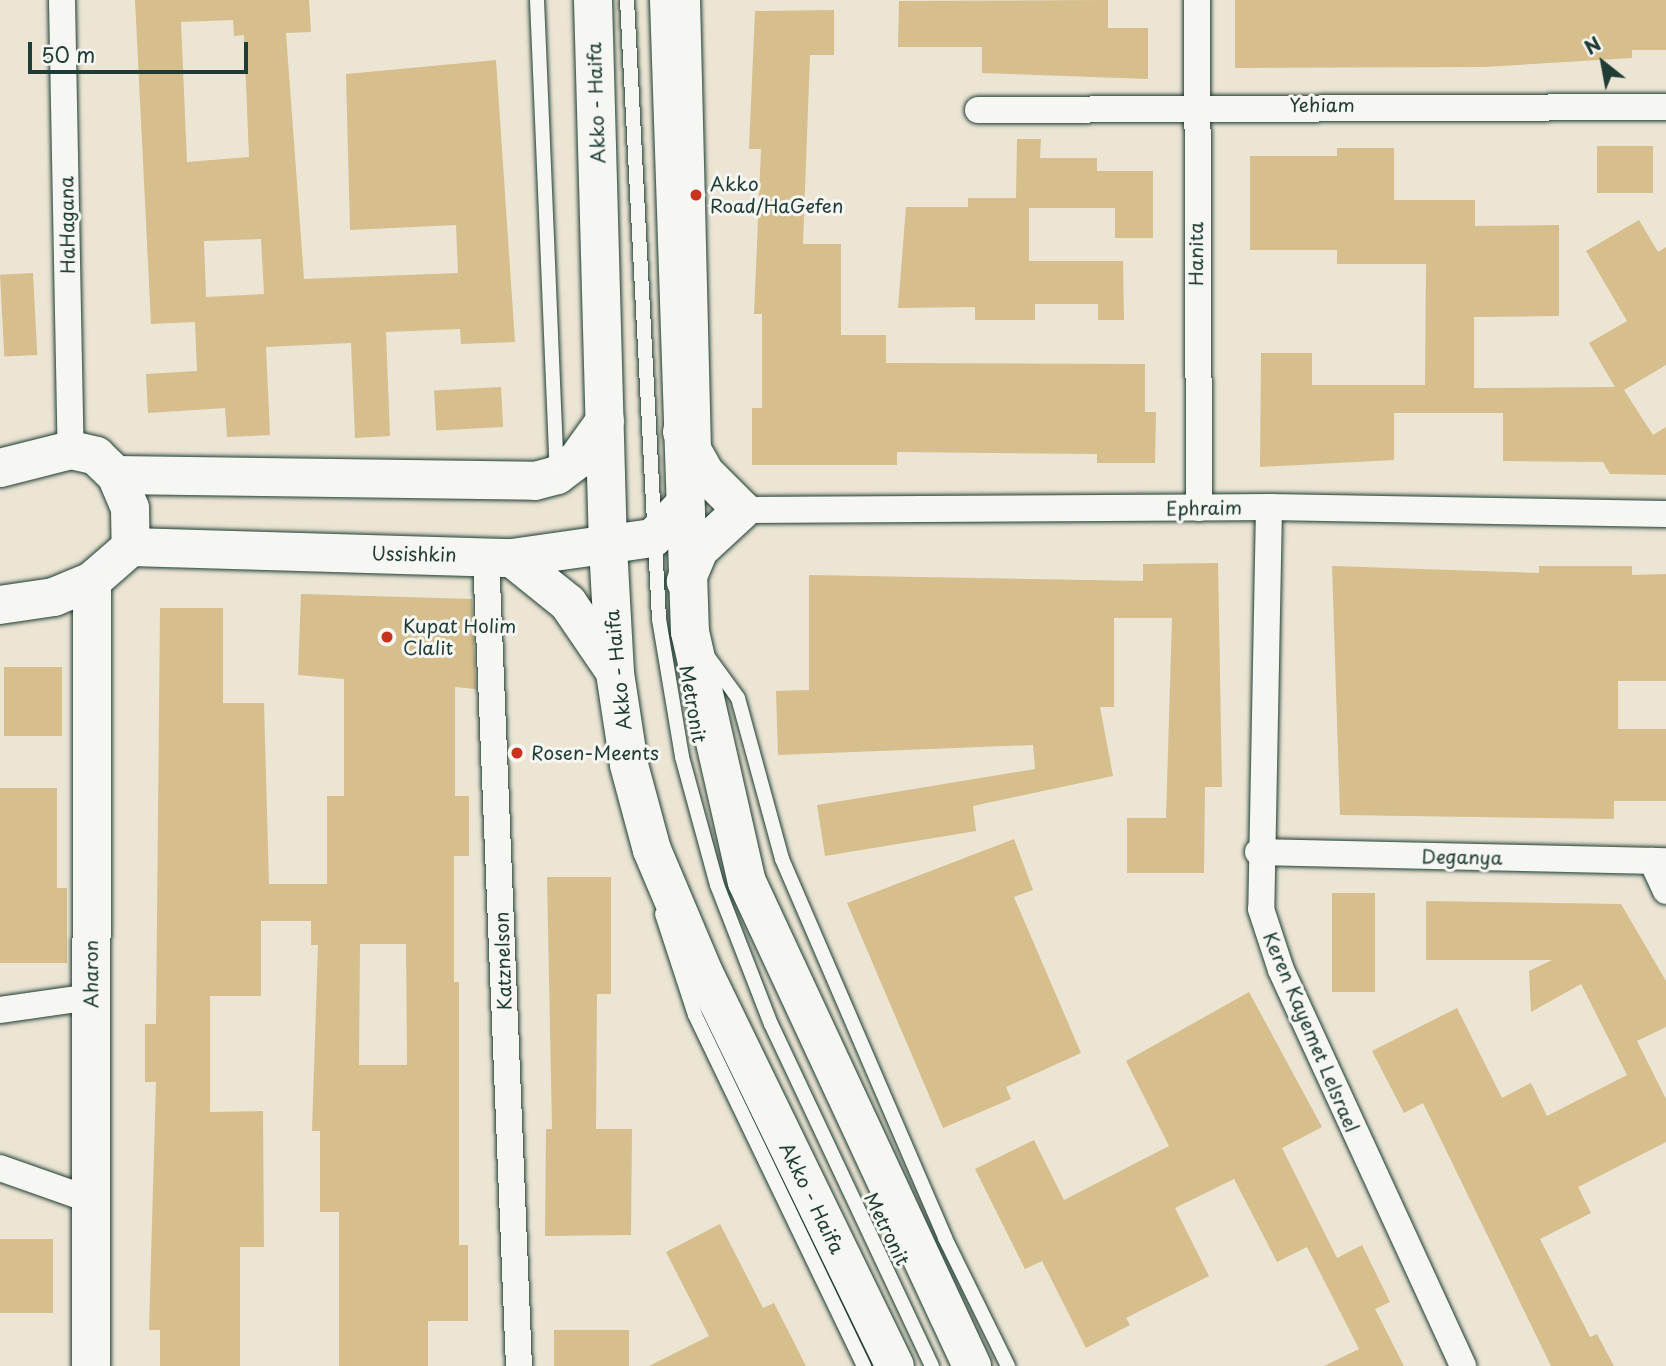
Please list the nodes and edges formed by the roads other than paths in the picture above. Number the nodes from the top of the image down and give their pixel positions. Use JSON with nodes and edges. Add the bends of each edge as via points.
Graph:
{"nodes":[{"id":1,"x":62,"y":0,"type":"edge"},
{"id":2,"x":537,"y":0,"type":"edge"},
{"id":3,"x":593,"y":0,"type":"edge"},
{"id":4,"x":627,"y":0,"type":"edge"},
{"id":5,"x":669,"y":0,"type":"edge"},
{"id":6,"x":693,"y":0,"type":"edge"},
{"id":7,"x":1197,"y":0,"type":"edge"},
{"id":8,"x":1195,"y":104,"type":"junction"},
{"id":9,"x":1666,"y":107,"type":"edge"},
{"id":10,"x":978,"y":110,"type":"dead end"},
{"id":11,"x":606,"y":421,"type":"junction"},
{"id":12,"x":680,"y":427,"type":"junction"},
{"id":13,"x":71,"y":450,"type":"junction"},
{"id":14,"x":0,"y":468,"type":"edge"},
{"id":15,"x":705,"y":473,"type":"junction"},
{"id":16,"x":116,"y":475,"type":"junction"},
{"id":17,"x":557,"y":475,"type":"junction"},
{"id":18,"x":683,"y":506,"type":"junction"},
{"id":19,"x":1269,"y":506,"type":"junction"},
{"id":20,"x":1199,"y":508,"type":"junction"},
{"id":21,"x":742,"y":510,"type":"junction"},
{"id":22,"x":1666,"y":514,"type":"edge"},
{"id":23,"x":653,"y":538,"type":"junction"},
{"id":24,"x":131,"y":547,"type":"junction"},
{"id":25,"x":608,"y":547,"type":"junction"},
{"id":26,"x":499,"y":557,"type":"junction"},
{"id":27,"x":92,"y":581,"type":"junction"},
{"id":28,"x":685,"y":583,"type":"junction"},
{"id":29,"x":0,"y":605,"type":"edge"},
{"id":30,"x":690,"y":632,"type":"junction"},
{"id":31,"x":615,"y":673,"type":"junction"},
{"id":32,"x":652,"y":850,"type":"junction"},
{"id":33,"x":1258,"y":852,"type":"junction"},
{"id":34,"x":1659,"y":861,"type":"edge"},
{"id":35,"x":1666,"y":891,"type":"edge"},
{"id":36,"x":91,"y":997,"type":"junction"},
{"id":37,"x":0,"y":1010,"type":"edge"},
{"id":38,"x":0,"y":1168,"type":"edge"},
{"id":39,"x":91,"y":1200,"type":"junction"},
{"id":40,"x":90,"y":1366,"type":"edge"},
{"id":41,"x":519,"y":1366,"type":"edge"},
{"id":42,"x":864,"y":1366,"type":"edge"},
{"id":43,"x":895,"y":1366,"type":"edge"},
{"id":44,"x":932,"y":1366,"type":"edge"},
{"id":45,"x":972,"y":1366,"type":"edge"},
{"id":46,"x":1008,"y":1366,"type":"edge"},
{"id":47,"x":1463,"y":1366,"type":"edge"}],
"edges":[{"from":1,"to":13,"type":"street","name":"HaHagana"},
{"from":2,"to":17,"type":"lane"},
{"from":3,"to":11,"type":"main road","name":"Akko - Haifa"},
{"from":4,"to":23,"type":"lane","name":"Metronit"},
{"from":5,"to":12,"type":"main road"},
{"from":6,"to":15,"type":"lane"},
{"from":7,"to":8,"type":"street","name":"Hanita"},
{"from":8,"to":9,"type":"street","name":"Yehiam"},
{"from":8,"to":10,"type":"street","name":"Yehiam"},
{"from":8,"to":20,"type":"street","name":"Hanita"},
{"from":11,"to":17,"type":"main road"},
{"from":11,"to":25,"type":"main road","name":"Akko - Haifa"},
{"from":12,"to":15,"type":"main road"},
{"from":12,"to":18,"type":"main road"},
{"from":13,"to":14,"type":"main road"},
{"from":13,"to":16,"type":"main road","via":[[96,456]]},
{"from":15,"to":21,"type":"main road"},
{"from":16,"to":17,"type":"main road","via":[[535,481]]},
{"from":16,"to":24,"type":"main road","via":[[130,508]]},
{"from":18,"to":23,"type":"main road"},
{"from":18,"to":28,"type":"main road"},
{"from":19,"to":20,"type":"street","name":"Ephraim"},
{"from":19,"to":22,"type":"street","name":"Ephraim"},
{"from":19,"to":33,"type":"street","name":"Keren Kayemet LeIsrael"},
{"from":20,"to":21,"type":"street","name":"Ephraim"},
{"from":21,"to":28,"type":"main road","via":[[699,550]]},
{"from":23,"to":25,"type":"main road","name":"Ussishkin"},
{"from":23,"to":44,"type":"lane","name":"Metronit","via":[[659,619],[682,757],[717,885],[771,1024]]},
{"from":24,"to":26,"type":"main road","name":"Ussishkin"},
{"from":24,"to":27,"type":"main road"},
{"from":25,"to":26,"type":"main road","name":"Ussishkin"},
{"from":25,"to":31,"type":"main road","name":"Akko - Haifa"},
{"from":26,"to":31,"type":"main road","via":[[568,603]]},
{"from":26,"to":41,"type":"street","name":"Katznelson"},
{"from":27,"to":29,"type":"main road","via":[[54,597]]},
{"from":27,"to":36,"type":"main road","name":"Aharon"},
{"from":28,"to":30,"type":"main road"},
{"from":30,"to":45,"type":"main road","via":[[747,882]]},
{"from":30,"to":46,"type":"lane","via":[[738,698],[782,859],[945,1238]]},
{"from":31,"to":32,"type":"main road","name":"Akko - Haifa","via":[[629,765]]},
{"from":32,"to":42,"type":"lane","via":[[666,939],[695,1015]]},
{"from":32,"to":43,"type":"main road","name":"Akko - Haifa","via":[[704,973]]},
{"from":33,"to":34,"type":"street","name":"Deganya"},
{"from":33,"to":47,"type":"street","name":"Keren Kayemet LeIsrael","via":[[1268,940]]},
{"from":34,"to":35,"type":"street"},
{"from":36,"to":37,"type":"street"},
{"from":36,"to":39,"type":"main road","name":"Aharon"},
{"from":38,"to":39,"type":"street"},
{"from":39,"to":40,"type":"main road","name":"Aharon"}]}
